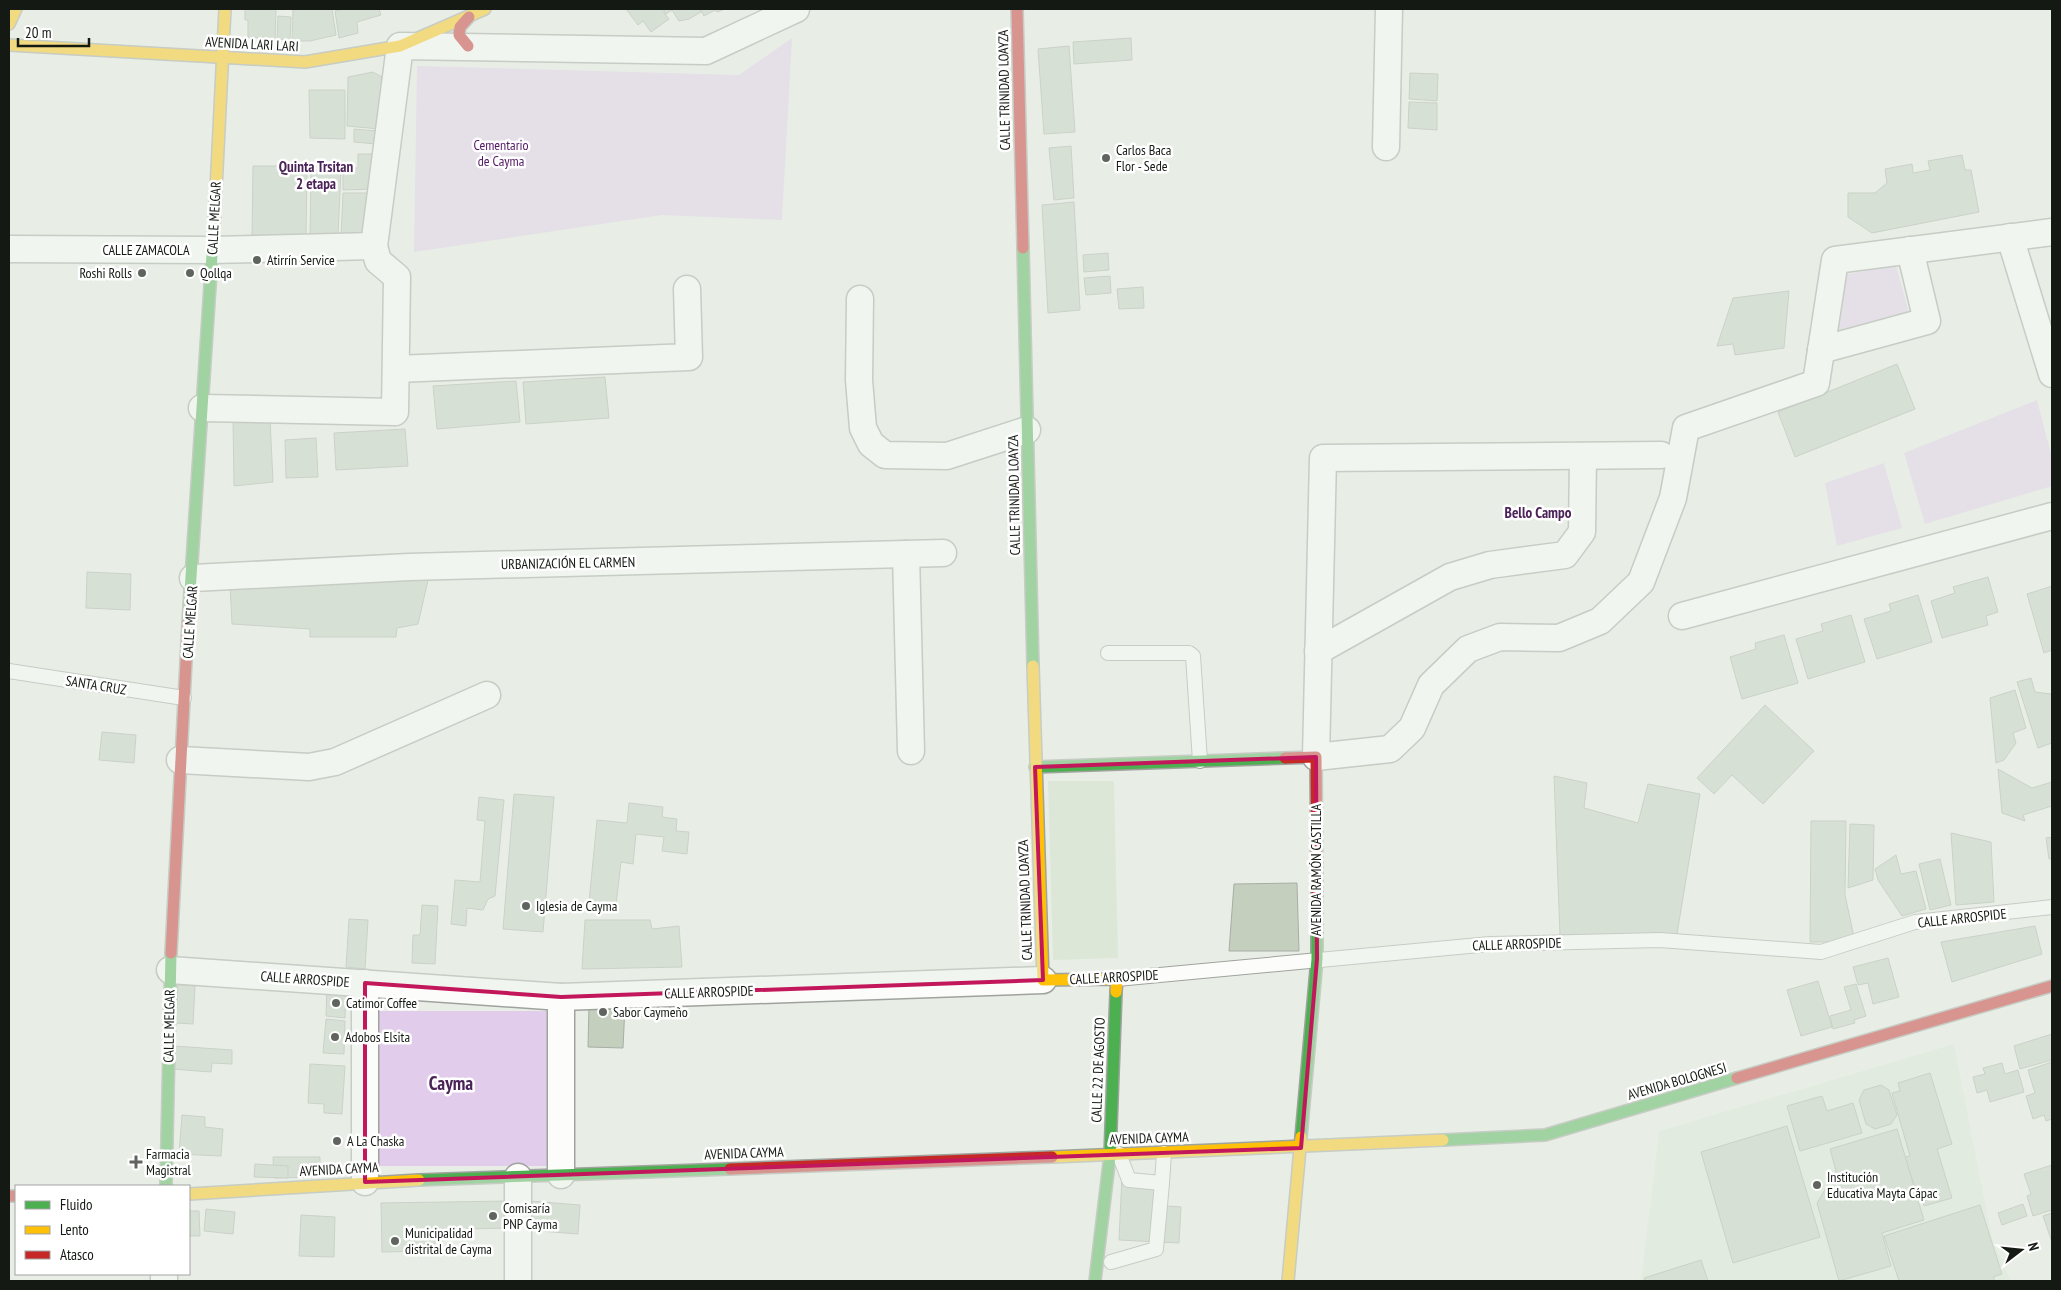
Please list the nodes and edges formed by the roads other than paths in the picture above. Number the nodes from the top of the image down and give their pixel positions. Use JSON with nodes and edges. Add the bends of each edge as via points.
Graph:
{"nodes":[{"id":1,"x":16,"y":9,"type":"edge"},
{"id":2,"x":225,"y":9,"type":"edge"},
{"id":3,"x":485,"y":9,"type":"edge"},
{"id":4,"x":796,"y":9,"type":"edge"},
{"id":5,"x":1017,"y":9,"type":"edge"},
{"id":6,"x":1390,"y":9,"type":"edge"},
{"id":7,"x":469,"y":17,"type":"junction"},
{"id":8,"x":9,"y":24,"type":"edge"},
{"id":9,"x":9,"y":45,"type":"edge"},
{"id":10,"x":400,"y":46,"type":"junction"},
{"id":11,"x":468,"y":46,"type":"junction"},
{"id":12,"x":223,"y":58,"type":"junction"},
{"id":13,"x":1386,"y":147,"type":"dead end"},
{"id":14,"x":2052,"y":232,"type":"edge"},
{"id":15,"x":2010,"y":237,"type":"junction"},
{"id":16,"x":374,"y":246,"type":"junction"},
{"id":17,"x":9,"y":249,"type":"edge"},
{"id":18,"x":212,"y":250,"type":"junction"},
{"id":19,"x":1910,"y":250,"type":"junction"},
{"id":20,"x":687,"y":288,"type":"dead end"},
{"id":21,"x":860,"y":299,"type":"dead end"},
{"id":22,"x":1821,"y":350,"type":"junction"},
{"id":23,"x":397,"y":369,"type":"junction"},
{"id":24,"x":2052,"y":374,"type":"edge"},
{"id":25,"x":202,"y":408,"type":"junction"},
{"id":26,"x":1027,"y":430,"type":"junction"},
{"id":27,"x":1661,"y":455,"type":"dead end"},
{"id":28,"x":1582,"y":456,"type":"junction"},
{"id":29,"x":2052,"y":516,"type":"edge"},
{"id":30,"x":943,"y":553,"type":"dead end"},
{"id":31,"x":906,"y":554,"type":"junction"},
{"id":32,"x":193,"y":578,"type":"junction"},
{"id":33,"x":1682,"y":616,"type":"dead end"},
{"id":34,"x":1318,"y":651,"type":"junction"},
{"id":35,"x":1108,"y":653,"type":"dead end"},
{"id":36,"x":9,"y":671,"type":"edge"},
{"id":37,"x":487,"y":695,"type":"dead end"},
{"id":38,"x":184,"y":698,"type":"junction"},
{"id":39,"x":911,"y":751,"type":"dead end"},
{"id":40,"x":1316,"y":757,"type":"junction"},
{"id":41,"x":180,"y":760,"type":"junction"},
{"id":42,"x":1200,"y":760,"type":"junction"},
{"id":43,"x":1036,"y":767,"type":"junction"},
{"id":44,"x":2052,"y":906,"type":"edge"},
{"id":45,"x":1317,"y":959,"type":"junction"},
{"id":46,"x":170,"y":970,"type":"junction"},
{"id":47,"x":1117,"y":978,"type":"junction"},
{"id":48,"x":1043,"y":980,"type":"junction"},
{"id":49,"x":365,"y":983,"type":"junction"},
{"id":50,"x":2052,"y":986,"type":"edge"},
{"id":51,"x":561,"y":997,"type":"junction"},
{"id":52,"x":1301,"y":1148,"type":"junction"},
{"id":53,"x":1164,"y":1153,"type":"junction"},
{"id":54,"x":1114,"y":1155,"type":"junction"},
{"id":55,"x":561,"y":1175,"type":"junction"},
{"id":56,"x":518,"y":1177,"type":"junction"},
{"id":57,"x":365,"y":1182,"type":"junction"},
{"id":58,"x":1162,"y":1183,"type":"junction"},
{"id":59,"x":1118,"y":1184,"type":"junction"},
{"id":60,"x":166,"y":1185,"type":"edge"},
{"id":61,"x":190,"y":1194,"type":"edge"},
{"id":62,"x":1111,"y":1262,"type":"junction"},
{"id":63,"x":1095,"y":1277,"type":"edge"},
{"id":64,"x":518,"y":1281,"type":"edge"},
{"id":65,"x":1288,"y":1281,"type":"edge"}],
"edges":[{"from":1,"to":8,"type":"street"},
{"from":2,"to":12,"type":"street","name":"CALLE MELGAR"},
{"from":3,"to":7,"type":"street","name":"AVENIDA LARI LARI"},
{"from":4,"to":11,"type":"street","via":[[706,50]]},
{"from":5,"to":26,"type":"street","name":"CALLE TRINIDAD LOAYZA"},
{"from":6,"to":13,"type":"street"},
{"from":7,"to":10,"type":"street","name":"AVENIDA LARI LARI"},
{"from":7,"to":11,"type":"street","via":[[460,27],[459,35]]},
{"from":9,"to":12,"type":"street","name":"AVENIDA LARI LARI"},
{"from":10,"to":11,"type":"street"},
{"from":10,"to":12,"type":"street","name":"AVENIDA LARI LARI","via":[[305,62]]},
{"from":10,"to":16,"type":"street"},
{"from":12,"to":18,"type":"street","name":"CALLE MELGAR"},
{"from":14,"to":15,"type":"street"},
{"from":15,"to":19,"type":"street"},
{"from":15,"to":24,"type":"street"},
{"from":16,"to":18,"type":"street","name":"CALLE ZAMACOLA"},
{"from":16,"to":23,"type":"street","via":[[378,261],[397,277]]},
{"from":17,"to":18,"type":"street","name":"CALLE ZAMACOLA"},
{"from":18,"to":25,"type":"street","name":"CALLE MELGAR"},
{"from":19,"to":22,"type":"street","via":[[1835,260]]},
{"from":19,"to":22,"type":"street","via":[[1927,321]]},
{"from":20,"to":23,"type":"street","via":[[689,357]]},
{"from":21,"to":26,"type":"street","via":[[859,380],[864,428],[871,444],[885,455],[947,456]]},
{"from":22,"to":40,"type":"street","via":[[1816,383],[1686,428],[1674,498],[1641,582],[1600,621],[1559,638],[1500,637],[1468,649],[1431,685],[1412,728],[1390,749]]},
{"from":23,"to":25,"type":"street","via":[[395,412]]},
{"from":25,"to":32,"type":"street","name":"CALLE MELGAR"},
{"from":26,"to":43,"type":"street","name":"CALLE TRINIDAD LOAYZA"},
{"from":27,"to":28,"type":"street"},
{"from":28,"to":34,"type":"street","via":[[1582,532],[1565,555],[1490,565],[1450,577]]},
{"from":28,"to":34,"type":"street","name":"AVENIDA RAMÓN CASTILLA","via":[[1323,458]]},
{"from":29,"to":33,"type":"street"},
{"from":30,"to":31,"type":"street","name":"URBANIZACIÓN EL CARMEN"},
{"from":31,"to":32,"type":"street","name":"URBANIZACIÓN EL CARMEN","via":[[409,567]]},
{"from":31,"to":39,"type":"street"},
{"from":32,"to":38,"type":"street","name":"CALLE MELGAR"},
{"from":34,"to":40,"type":"street","name":"AVENIDA RAMÓN CASTILLA"},
{"from":35,"to":42,"type":"lane","via":[[1189,653],[1193,656]]},
{"from":36,"to":38,"type":"lane","name":"SANTA CRUZ"},
{"from":37,"to":41,"type":"street","via":[[336,762],[309,767]]},
{"from":38,"to":41,"type":"street","name":"CALLE MELGAR"},
{"from":40,"to":42,"type":"street"},
{"from":40,"to":45,"type":"street","name":"AVENIDA RAMÓN CASTILLA"},
{"from":41,"to":46,"type":"street","name":"CALLE MELGAR"},
{"from":42,"to":43,"type":"street"},
{"from":43,"to":48,"type":"street","name":"CALLE TRINIDAD LOAYZA"},
{"from":44,"to":45,"type":"lane","name":"CALLE ARROSPIDE","via":[[1915,922],[1821,952],[1660,940],[1490,944]]},
{"from":45,"to":47,"type":"lane","name":"CALLE ARROSPIDE"},
{"from":45,"to":52,"type":"street","name":"AVENIDA RAMÓN CASTILLA"},
{"from":46,"to":49,"type":"street","name":"CALLE ARROSPIDE"},
{"from":46,"to":60,"type":"street","name":"CALLE MELGAR"},
{"from":47,"to":48,"type":"street","name":"CALLE ARROSPIDE"},
{"from":47,"to":54,"type":"street","name":"CALLE 22 DE AGOSTO"},
{"from":48,"to":51,"type":"street","name":"CALLE ARROSPIDE"},
{"from":49,"to":51,"type":"street","name":"CALLE ARROSPIDE"},
{"from":49,"to":57,"type":"street"},
{"from":50,"to":52,"type":"street","name":"AVENIDA BOLOGNESI","via":[[1545,1135]]},
{"from":51,"to":55,"type":"street"},
{"from":52,"to":53,"type":"street","name":"AVENIDA CAYMA"},
{"from":52,"to":65,"type":"street","name":"AVENIDA RAMÓN CASTILLA"},
{"from":53,"to":54,"type":"street","name":"AVENIDA CAYMA"},
{"from":53,"to":58,"type":"lane"},
{"from":54,"to":55,"type":"street","name":"AVENIDA CAYMA"},
{"from":54,"to":59,"type":"lane"},
{"from":54,"to":59,"type":"street","name":"CALLE 22 DE AGOSTO"},
{"from":55,"to":56,"type":"street","name":"AVENIDA CAYMA"},
{"from":56,"to":57,"type":"street","name":"AVENIDA CAYMA"},
{"from":56,"to":64,"type":"street"},
{"from":57,"to":61,"type":"street","name":"AVENIDA CAYMA"},
{"from":58,"to":59,"type":"lane"},
{"from":58,"to":62,"type":"lane","via":[[1156,1249]]},
{"from":59,"to":62,"type":"lane"},
{"from":59,"to":63,"type":"street","name":"CALLE 22 DE AGOSTO"},
{"from":62,"to":63,"type":"lane"}]}
